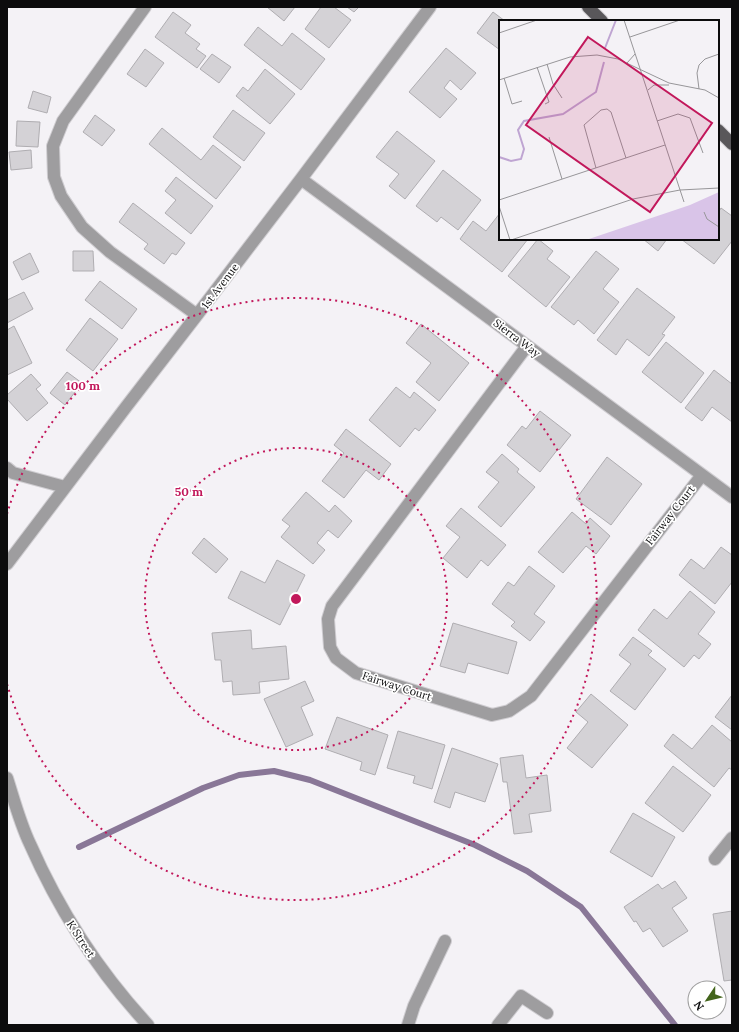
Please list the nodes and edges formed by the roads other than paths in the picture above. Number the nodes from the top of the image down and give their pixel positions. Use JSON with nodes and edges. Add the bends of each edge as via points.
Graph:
{"nodes":[{"id":1,"x":145,"y":7,"type":"edge"},
{"id":2,"x":430,"y":7,"type":"edge"},
{"id":3,"x":588,"y":7,"type":"edge"},
{"id":4,"x":601,"y":20,"type":"edge"},
{"id":5,"x":719,"y":131,"type":"edge"},
{"id":6,"x":732,"y":144,"type":"edge"},
{"id":7,"x":301,"y":179,"type":"junction"},
{"id":8,"x":198,"y":315,"type":"junction"},
{"id":9,"x":527,"y":346,"type":"junction"},
{"id":10,"x":7,"y":468,"type":"edge"},
{"id":11,"x":702,"y":474,"type":"junction"},
{"id":12,"x":65,"y":487,"type":"junction"},
{"id":13,"x":732,"y":497,"type":"edge"},
{"id":14,"x":7,"y":564,"type":"edge"},
{"id":15,"x":7,"y":778,"type":"edge"},
{"id":16,"x":732,"y":838,"type":"edge"},
{"id":17,"x":716,"y":859,"type":"dead end"},
{"id":18,"x":445,"y":941,"type":"dead end"},
{"id":19,"x":547,"y":1013,"type":"dead end"},
{"id":20,"x":148,"y":1025,"type":"edge"},
{"id":21,"x":408,"y":1025,"type":"edge"},
{"id":22,"x":498,"y":1025,"type":"edge"}],
"edges":[{"from":1,"to":8,"type":"street","via":[[63,121],[53,146],[54,177],[61,196],[82,227],[110,252]]},
{"from":2,"to":7,"type":"street","name":"1st Avenue"},
{"from":3,"to":4,"type":"main road"},
{"from":5,"to":6,"type":"main road"},
{"from":7,"to":8,"type":"street","name":"1st Avenue"},
{"from":7,"to":9,"type":"street","name":"Sierra Way"},
{"from":8,"to":12,"type":"street","name":"1st Avenue"},
{"from":9,"to":11,"type":"street","name":"Sierra Way"},
{"from":9,"to":11,"type":"street","name":"Fairway Court","via":[[332,606],[328,619],[330,647],[336,658],[356,673],[492,716],[509,711],[531,696]]},
{"from":10,"to":12,"type":"street","via":[[13,473]]},
{"from":11,"to":13,"type":"street","name":"Sierra Way"},
{"from":12,"to":14,"type":"street","name":"1st Avenue"},
{"from":15,"to":20,"type":"street","name":"K Street","via":[[29,843],[50,886],[107,977]]},
{"from":16,"to":17,"type":"street"},
{"from":18,"to":21,"type":"street","via":[[414,1006]]},
{"from":19,"to":22,"type":"street","via":[[521,996]]}]}
